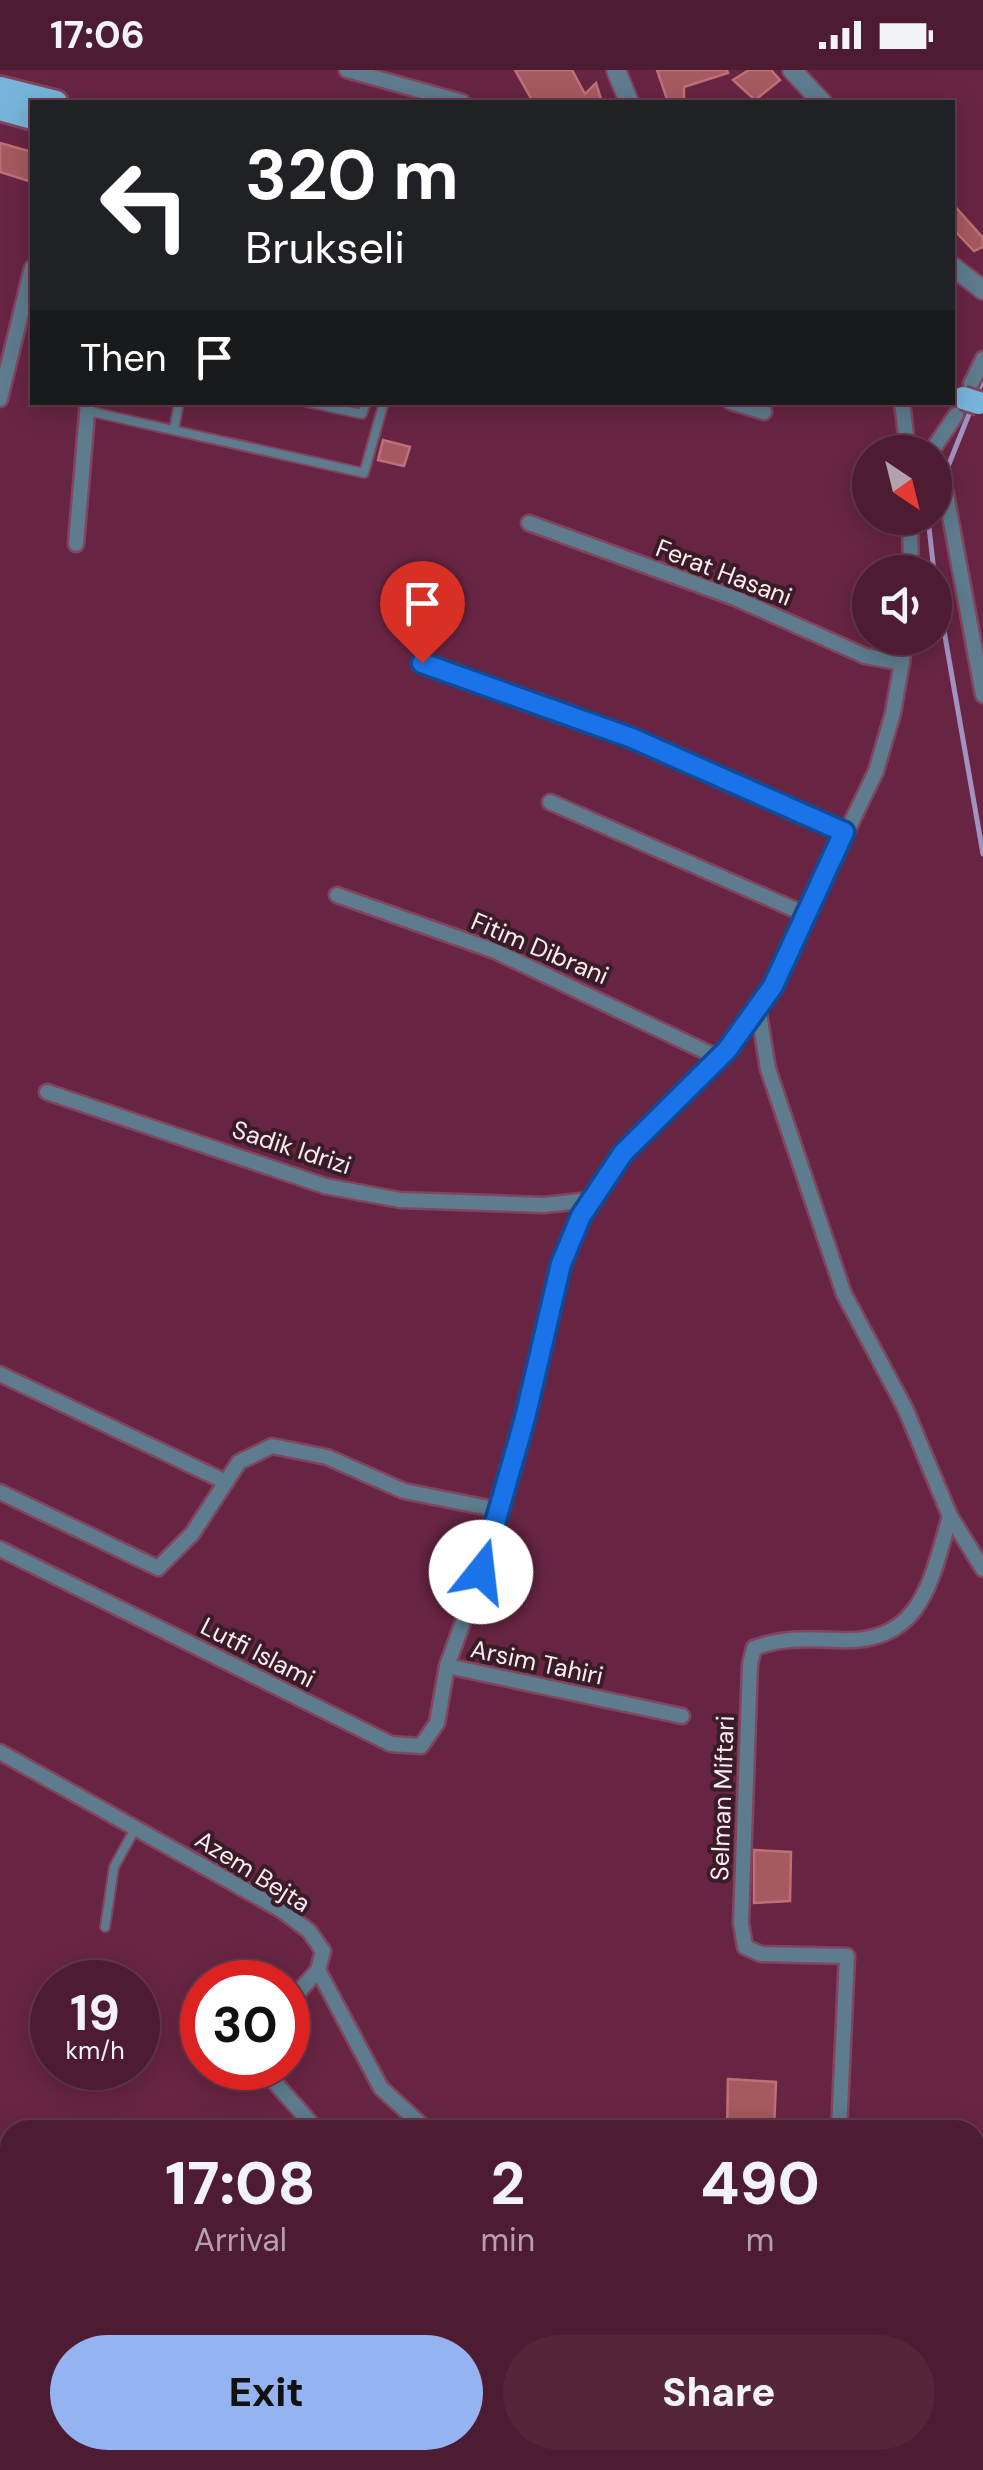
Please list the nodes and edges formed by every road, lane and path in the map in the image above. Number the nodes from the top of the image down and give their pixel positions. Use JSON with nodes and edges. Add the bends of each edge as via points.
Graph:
{"nodes":[{"id":1,"x":348,"y":70,"type":"edge"},
{"id":2,"x":616,"y":70,"type":"edge"},
{"id":3,"x":792,"y":70,"type":"edge"},
{"id":4,"x":0,"y":88,"type":"edge"},
{"id":5,"x":48,"y":100,"type":"edge"},
{"id":6,"x":455,"y":100,"type":"edge"},
{"id":7,"x":628,"y":100,"type":"edge"},
{"id":8,"x":820,"y":100,"type":"edge"},
{"id":9,"x":0,"y":109,"type":"edge"},
{"id":10,"x":30,"y":117,"type":"edge"},
{"id":11,"x":955,"y":268,"type":"edge"},
{"id":12,"x":30,"y":276,"type":"edge"},
{"id":13,"x":983,"y":290,"type":"edge"},
{"id":14,"x":983,"y":358,"type":"edge"},
{"id":15,"x":0,"y":399,"type":"edge"},
{"id":16,"x":967,"y":400,"type":"edge"},
{"id":17,"x":178,"y":405,"type":"edge"},
{"id":18,"x":320,"y":405,"type":"edge"},
{"id":19,"x":365,"y":405,"type":"edge"},
{"id":20,"x":383,"y":405,"type":"edge"},
{"id":21,"x":741,"y":405,"type":"edge"},
{"id":22,"x":902,"y":405,"type":"edge"},
{"id":23,"x":88,"y":406,"type":"edge"},
{"id":24,"x":764,"y":412,"type":"dead end"},
{"id":25,"x":174,"y":430,"type":"junction"},
{"id":26,"x":906,"y":435,"type":"edge"},
{"id":27,"x":942,"y":435,"type":"edge"},
{"id":28,"x":530,"y":523,"type":"dead end"},
{"id":29,"x":950,"y":535,"type":"edge"},
{"id":30,"x":76,"y":544,"type":"dead end"},
{"id":31,"x":903,"y":655,"type":"edge"},
{"id":32,"x":422,"y":663,"type":"dead end"},
{"id":33,"x":902,"y":664,"type":"junction"},
{"id":34,"x":983,"y":695,"type":"edge"},
{"id":35,"x":550,"y":802,"type":"dead end"},
{"id":36,"x":844,"y":832,"type":"junction"},
{"id":37,"x":337,"y":895,"type":"dead end"},
{"id":38,"x":807,"y":914,"type":"junction"},
{"id":39,"x":758,"y":1008,"type":"junction"},
{"id":40,"x":718,"y":1058,"type":"junction"},
{"id":41,"x":47,"y":1092,"type":"dead end"},
{"id":42,"x":590,"y":1200,"type":"junction"},
{"id":43,"x":0,"y":1374,"type":"edge"},
{"id":44,"x":226,"y":1482,"type":"junction"},
{"id":45,"x":0,"y":1492,"type":"edge"},
{"id":46,"x":498,"y":1510,"type":"junction"},
{"id":47,"x":950,"y":1516,"type":"junction"},
{"id":48,"x":0,"y":1550,"type":"edge"},
{"id":49,"x":983,"y":1568,"type":"edge"},
{"id":50,"x":448,"y":1666,"type":"junction"},
{"id":51,"x":682,"y":1716,"type":"dead end"},
{"id":52,"x":0,"y":1752,"type":"edge"},
{"id":53,"x":136,"y":1827,"type":"junction"},
{"id":54,"x":105,"y":1926,"type":"dead end"},
{"id":55,"x":318,"y":1970,"type":"junction"},
{"id":56,"x":310,"y":1979,"type":"edge"},
{"id":57,"x":282,"y":2090,"type":"edge"},
{"id":58,"x":308,"y":2120,"type":"edge"},
{"id":59,"x":417,"y":2120,"type":"edge"},
{"id":60,"x":839,"y":2120,"type":"edge"}],
"edges":[{"from":1,"to":6,"type":"street"},
{"from":2,"to":7,"type":"street"},
{"from":3,"to":8,"type":"street"},
{"from":4,"to":5,"type":"main road"},
{"from":9,"to":10,"type":"main road"},
{"from":11,"to":13,"type":"street"},
{"from":12,"to":15,"type":"street"},
{"from":14,"to":16,"type":"street"},
{"from":16,"to":27,"type":"street"},
{"from":17,"to":25,"type":"lane"},
{"from":18,"to":19,"type":"lane","via":[[362,414]]},
{"from":20,"to":25,"type":"lane","via":[[364,473]]},
{"from":21,"to":24,"type":"street"},
{"from":22,"to":26,"type":"street"},
{"from":23,"to":25,"type":"lane"},
{"from":23,"to":30,"type":"street"},
{"from":28,"to":33,"type":"street","name":"Ferat Hasani","via":[[735,598],[864,656]]},
{"from":29,"to":34,"type":"street"},
{"from":31,"to":33,"type":"street","name":"Arsim Tahiri"},
{"from":32,"to":36,"type":"street","via":[[632,738]]},
{"from":33,"to":36,"type":"street","name":"Arsim Tahiri","via":[[876,771]]},
{"from":35,"to":38,"type":"street"},
{"from":36,"to":38,"type":"street","name":"Arsim Tahiri"},
{"from":37,"to":40,"type":"street","name":"Fitim Dibrani","via":[[510,958]]},
{"from":38,"to":39,"type":"street","name":"Arsim Tahiri"},
{"from":39,"to":40,"type":"street","name":"Arsim Tahiri"},
{"from":39,"to":47,"type":"street","via":[[768,1069],[844,1294],[905,1408]]},
{"from":40,"to":42,"type":"street","name":"Arsim Tahiri","via":[[640,1132]]},
{"from":41,"to":42,"type":"street","name":"Sadik Idrizi","via":[[325,1186],[400,1200]]},
{"from":42,"to":46,"type":"street","name":"Arsim Tahiri","via":[[561,1264]]},
{"from":43,"to":44,"type":"street"},
{"from":44,"to":45,"type":"street","via":[[192,1534],[158,1568]]},
{"from":44,"to":46,"type":"street","via":[[239,1462],[272,1446],[326,1457],[404,1490]]},
{"from":46,"to":50,"type":"street","name":"Arsim Tahiri"},
{"from":47,"to":49,"type":"street"},
{"from":47,"to":60,"type":"street","name":"Selman Miftari","via":[[920,1605],[898,1630],[852,1641],[780,1638],[754,1648],[750,1664],[745,1947],[761,1954],[847,1956]]},
{"from":48,"to":50,"type":"street","name":"Lutfi Islami","via":[[391,1744],[421,1746],[437,1723]]},
{"from":50,"to":51,"type":"street","name":"Arsim Tahiri"},
{"from":52,"to":53,"type":"street","name":"Azem Bejta"},
{"from":53,"to":54,"type":"lane","via":[[114,1868]]},
{"from":53,"to":55,"type":"street","name":"Azem Bejta","via":[[295,1920],[322,1951]]},
{"from":55,"to":56,"type":"street"},
{"from":55,"to":59,"type":"street","name":"Azem Bejta","via":[[381,2088]]},
{"from":57,"to":58,"type":"street"}]}
